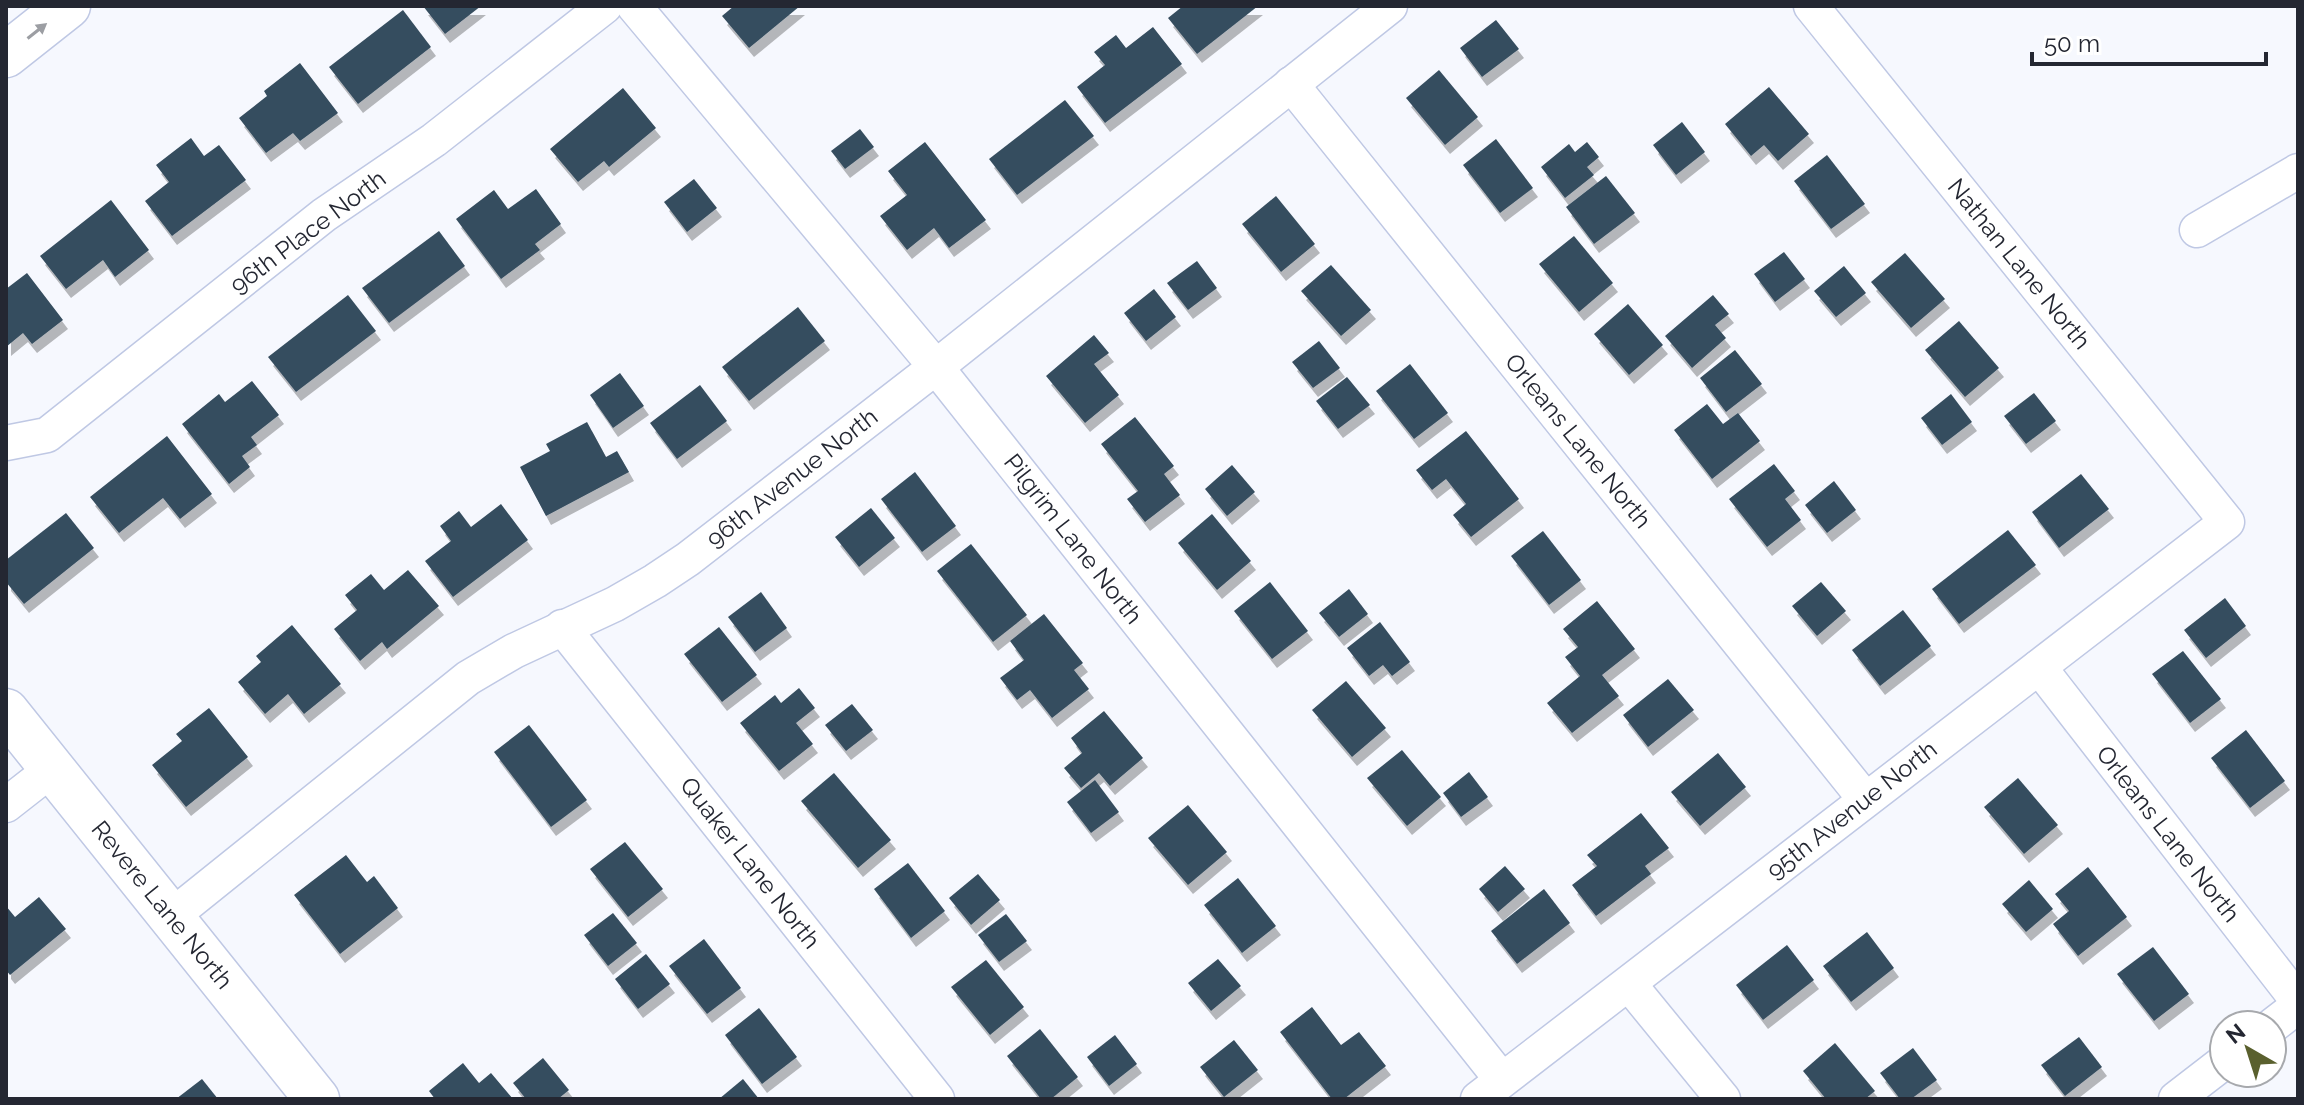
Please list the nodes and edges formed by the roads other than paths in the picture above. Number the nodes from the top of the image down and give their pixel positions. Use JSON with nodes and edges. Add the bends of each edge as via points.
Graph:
{"nodes":[{"id":1,"x":68,"y":6,"type":"edge"},
{"id":2,"x":605,"y":6,"type":"edge"},
{"id":3,"x":634,"y":6,"type":"edge"},
{"id":4,"x":1390,"y":6,"type":"edge"},
{"id":5,"x":1811,"y":6,"type":"edge"},
{"id":6,"x":6,"y":55,"type":"edge"},
{"id":7,"x":1291,"y":84,"type":"junction"},
{"id":8,"x":2298,"y":171,"type":"edge"},
{"id":9,"x":2197,"y":230,"type":"dead end"},
{"id":10,"x":936,"y":367,"type":"junction"},
{"id":11,"x":6,"y":443,"type":"edge"},
{"id":12,"x":2227,"y":522,"type":"joint"},
{"id":13,"x":562,"y":627,"type":"junction"},
{"id":14,"x":2039,"y":667,"type":"junction"},
{"id":15,"x":6,"y":711,"type":"edge"},
{"id":16,"x":52,"y":769,"type":"junction"},
{"id":17,"x":1865,"y":799,"type":"junction"},
{"id":18,"x":6,"y":805,"type":"edge"},
{"id":19,"x":172,"y":916,"type":"junction"},
{"id":20,"x":1629,"y":984,"type":"junction"},
{"id":21,"x":2298,"y":1003,"type":"edge"},
{"id":22,"x":2208,"y":1074,"type":"edge"},
{"id":23,"x":1490,"y":1089,"type":"edge"},
{"id":24,"x":317,"y":1099,"type":"edge"},
{"id":25,"x":937,"y":1099,"type":"edge"},
{"id":26,"x":1723,"y":1099,"type":"edge"},
{"id":27,"x":2176,"y":1099,"type":"edge"}],
"edges":[{"from":6,"to":1,"type":"main road","one_way":true},
{"from":2,"to":11,"type":"street","name":"96th Place North","via":[[434,140],[324,215],[47,435]]},
{"from":3,"to":10,"type":"street","name":"Pilgrim Lane North"},
{"from":4,"to":7,"type":"street","name":"96th Avenue North"},
{"from":5,"to":12,"type":"street","name":"Nathan Lane North"},
{"from":7,"to":10,"type":"street","name":"96th Avenue North"},
{"from":7,"to":17,"type":"street","name":"Orleans Lane North"},
{"from":8,"to":9,"type":"street"},
{"from":10,"to":13,"type":"street","name":"96th Avenue North","via":[[688,559],[615,604]]},
{"from":10,"to":23,"type":"street","name":"Pilgrim Lane North"},
{"from":12,"to":14,"type":"street","name":"95th Avenue North"},
{"from":13,"to":19,"type":"street","name":"96th Avenue North","via":[[468,678]]},
{"from":13,"to":25,"type":"street","name":"Quaker Lane North"},
{"from":14,"to":17,"type":"street","name":"95th Avenue North"},
{"from":14,"to":21,"type":"street","name":"Orleans Lane North"},
{"from":15,"to":16,"type":"main road","name":"Revere Lane North"},
{"from":16,"to":18,"type":"street"},
{"from":16,"to":19,"type":"main road","name":"Revere Lane North"},
{"from":17,"to":20,"type":"street","name":"95th Avenue North"},
{"from":19,"to":24,"type":"main road","name":"Revere Lane North"},
{"from":20,"to":23,"type":"street","name":"95th Avenue North"},
{"from":20,"to":26,"type":"street"},
{"from":22,"to":27,"type":"street"}]}
